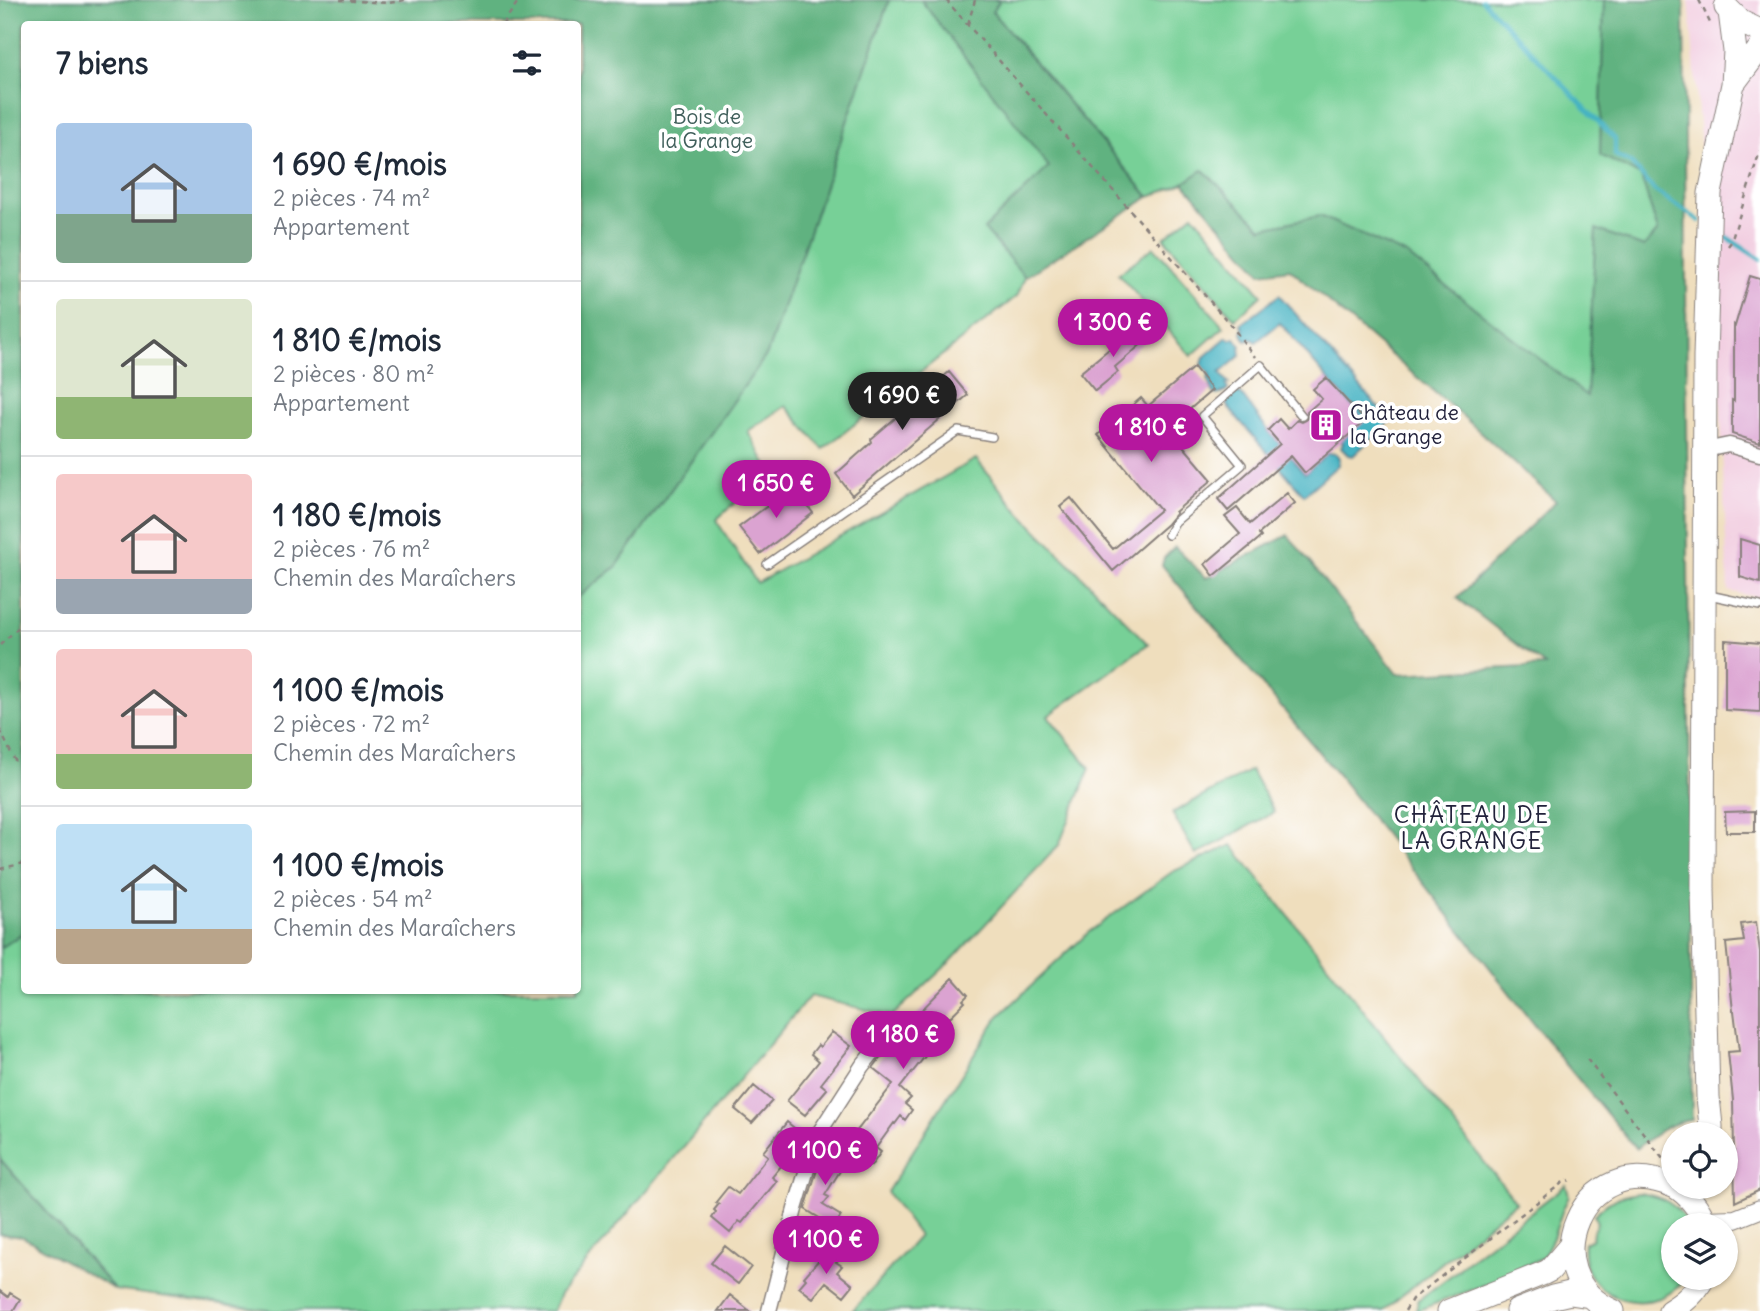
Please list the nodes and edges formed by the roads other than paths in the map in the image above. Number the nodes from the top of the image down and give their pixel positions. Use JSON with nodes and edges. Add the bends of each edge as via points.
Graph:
{"nodes":[{"id":1,"x":1726,"y":6,"type":"edge"},
{"id":2,"x":1760,"y":31,"type":"edge"},
{"id":3,"x":1760,"y":48,"type":"edge"},
{"id":4,"x":1733,"y":84,"type":"junction"},
{"id":5,"x":1302,"y":416,"type":"dead end"},
{"id":6,"x":992,"y":437,"type":"dead end"},
{"id":7,"x":1705,"y":450,"type":"junction"},
{"id":8,"x":1760,"y":454,"type":"edge"},
{"id":9,"x":1168,"y":535,"type":"dead end"},
{"id":10,"x":766,"y":564,"type":"dead end"},
{"id":11,"x":1705,"y":594,"type":"junction"},
{"id":12,"x":1760,"y":606,"type":"edge"},
{"id":13,"x":891,"y":1030,"type":"dead end"},
{"id":14,"x":1708,"y":1097,"type":"junction"},
{"id":15,"x":1704,"y":1122,"type":"edge"},
{"id":16,"x":1711,"y":1122,"type":"edge"},
{"id":17,"x":1661,"y":1177,"type":"edge"},
{"id":18,"x":1700,"y":1208,"type":"edge"},
{"id":19,"x":1760,"y":1209,"type":"edge"},
{"id":20,"x":1571,"y":1245,"type":"junction"},
{"id":21,"x":1700,"y":1293,"type":"edge"},
{"id":22,"x":1590,"y":1296,"type":"junction"},
{"id":23,"x":769,"y":1311,"type":"edge"},
{"id":24,"x":1448,"y":1311,"type":"edge"},
{"id":25,"x":1517,"y":1311,"type":"edge"},
{"id":26,"x":1613,"y":1311,"type":"edge"},
{"id":27,"x":1670,"y":1311,"type":"edge"}],
"edges":[{"from":1,"to":2,"type":"main road","via":[[1741,22]]},
{"from":1,"to":4,"type":"main road","via":[[1735,51]]},
{"from":3,"to":4,"type":"main road"},
{"from":4,"to":7,"type":"main road","via":[[1710,193]]},
{"from":5,"to":9,"type":"lane","via":[[1261,365],[1202,416],[1242,465],[1175,522]]},
{"from":6,"to":10,"type":"lane","via":[[958,431]]},
{"from":7,"to":8,"type":"street","via":[[1729,446]]},
{"from":7,"to":11,"type":"main road"},
{"from":11,"to":12,"type":"lane"},
{"from":11,"to":14,"type":"main road","via":[[1703,889]]},
{"from":13,"to":23,"type":"street","via":[[817,1136]]},
{"from":14,"to":15,"type":"main road"},
{"from":14,"to":16,"type":"main road"},
{"from":17,"to":20,"type":"main road","via":[[1626,1179],[1596,1193],[1578,1217]]},
{"from":18,"to":19,"type":"street","via":[[1735,1219]]},
{"from":20,"to":22,"type":"main road","via":[[1577,1276]]},
{"from":20,"to":24,"type":"main road","via":[[1550,1270]]},
{"from":21,"to":27,"type":"main road"},
{"from":22,"to":25,"type":"main road","via":[[1570,1293]]},
{"from":22,"to":26,"type":"main road"}]}
